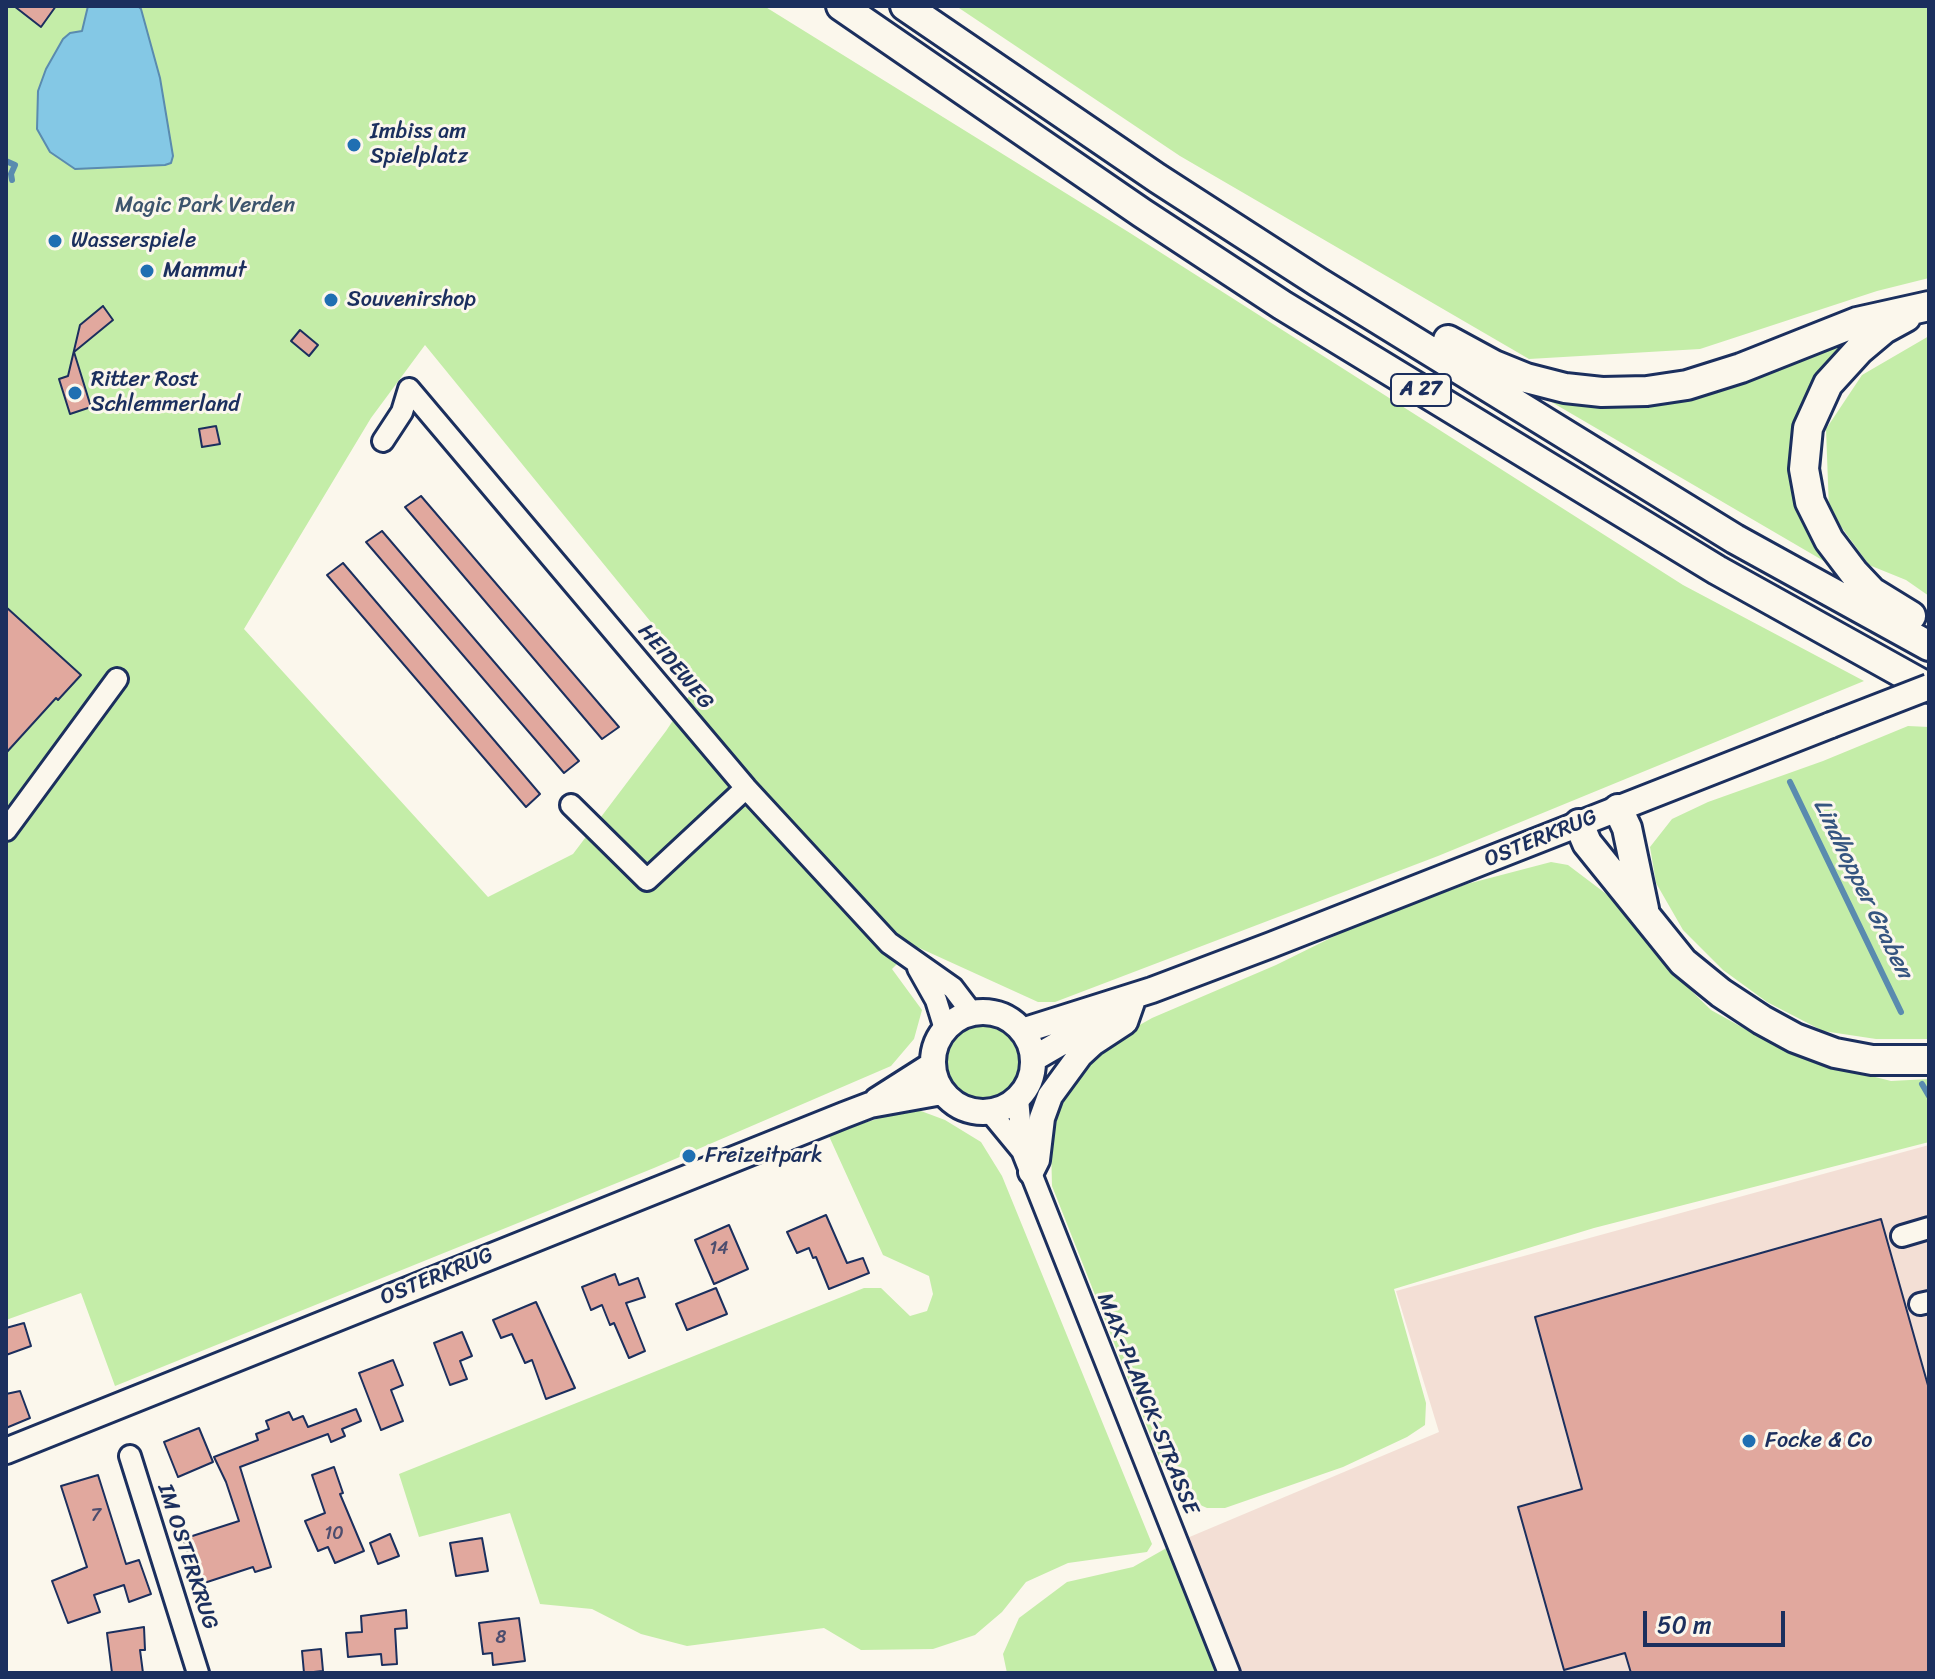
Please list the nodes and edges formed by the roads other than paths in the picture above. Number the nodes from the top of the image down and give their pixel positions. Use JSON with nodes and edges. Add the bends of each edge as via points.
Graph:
{"nodes":[{"id":1,"x":841,"y":6,"type":"edge"},
{"id":2,"x":905,"y":6,"type":"edge"},
{"id":3,"x":1335,"y":292,"type":"junction"},
{"id":4,"x":1926,"y":306,"type":"edge"},
{"id":5,"x":383,"y":441,"type":"dead end"},
{"id":6,"x":1929,"y":626,"type":"edge"},
{"id":7,"x":1929,"y":646,"type":"edge"},
{"id":8,"x":117,"y":679,"type":"dead end"},
{"id":9,"x":1926,"y":689,"type":"edge"},
{"id":10,"x":746,"y":788,"type":"junction"},
{"id":11,"x":571,"y":805,"type":"dead end"},
{"id":12,"x":1618,"y":809,"type":"junction"},
{"id":13,"x":1579,"y":824,"type":"junction"},
{"id":14,"x":6,"y":830,"type":"edge"},
{"id":15,"x":1645,"y":914,"type":"junction"},
{"id":16,"x":916,"y":964,"type":"junction"},
{"id":17,"x":1142,"y":996,"type":"junction"},
{"id":18,"x":972,"y":1013,"type":"junction"},
{"id":19,"x":945,"y":1029,"type":"junction"},
{"id":20,"x":1022,"y":1031,"type":"junction"},
{"id":21,"x":1033,"y":1059,"type":"junction"},
{"id":22,"x":1929,"y":1060,"type":"edge"},
{"id":23,"x":932,"y":1065,"type":"junction"},
{"id":24,"x":942,"y":1092,"type":"junction"},
{"id":25,"x":1018,"y":1099,"type":"junction"},
{"id":26,"x":870,"y":1105,"type":"junction"},
{"id":27,"x":990,"y":1112,"type":"junction"},
{"id":28,"x":1027,"y":1162,"type":"junction"},
{"id":29,"x":1929,"y":1228,"type":"edge"},
{"id":30,"x":1902,"y":1236,"type":"dead end"},
{"id":31,"x":6,"y":1451,"type":"edge"},
{"id":32,"x":130,"y":1456,"type":"dead end"},
{"id":33,"x":198,"y":1673,"type":"edge"},
{"id":34,"x":1229,"y":1673,"type":"edge"}],
"edges":[{"from":1,"to":9,"type":"highway","number":"A 27","via":[[1282,305],[1717,570]]},
{"from":2,"to":3,"type":"highway","number":"A 27"},
{"from":3,"to":4,"type":"highway","via":[[1368,294],[1465,351],[1526,378],[1602,392],[1687,385],[1857,322]]},
{"from":3,"to":7,"type":"highway","number":"A 27","via":[[1735,539]]},
{"from":4,"to":6,"type":"highway","via":[[1870,341],[1828,384],[1808,428],[1804,469],[1817,520],[1841,557],[1872,592]]},
{"from":5,"to":10,"type":"street","name":"HEIDEWEG","via":[[402,412],[409,389]]},
{"from":8,"to":14,"type":"street"},
{"from":9,"to":12,"type":"main road","name":"OSTERKRUG","bridge":true},
{"from":10,"to":11,"type":"street","via":[[647,880]]},
{"from":10,"to":16,"type":"street","name":"HEIDEWEG","via":[[889,943]]},
{"from":12,"to":13,"type":"main road","name":"OSTERKRUG"},
{"from":12,"to":15,"type":"highway"},
{"from":13,"to":15,"type":"highway","via":[[1587,843]]},
{"from":13,"to":17,"type":"main road","name":"OSTERKRUG"},
{"from":15,"to":22,"type":"highway","via":[[1683,962],[1721,993],[1795,1038],[1872,1060]]},
{"from":16,"to":18,"type":"street","name":"HEIDEWEG","via":[[953,988]]},
{"from":16,"to":19,"type":"street","name":"HEIDEWEG"},
{"from":17,"to":20,"type":"main road","name":"OSTERKRUG"},
{"from":17,"to":21,"type":"main road","name":"OSTERKRUG"},
{"from":17,"to":28,"type":"main road","via":[[1125,1022],[1080,1055],[1050,1096],[1037,1160]]},
{"from":18,"to":19,"type":"main road"},
{"from":18,"to":20,"type":"main road","via":[[1003,1016]]},
{"from":19,"to":23,"type":"main road"},
{"from":20,"to":21,"type":"main road"},
{"from":21,"to":25,"type":"main road","via":[[1032,1074]]},
{"from":23,"to":24,"type":"main road"},
{"from":23,"to":26,"type":"main road","name":"OSTERKRUG"},
{"from":24,"to":26,"type":"main road","name":"OSTERKRUG"},
{"from":24,"to":27,"type":"main road","via":[[964,1109]]},
{"from":25,"to":27,"type":"main road"},
{"from":25,"to":28,"type":"street","name":"MAX-PLANCK-STRASSE"},
{"from":26,"to":31,"type":"main road","name":"OSTERKRUG"},
{"from":27,"to":28,"type":"street","name":"MAX-PLANCK-STRASSE"},
{"from":28,"to":34,"type":"street","name":"MAX-PLANCK-STRASSE"},
{"from":29,"to":30,"type":"street"},
{"from":32,"to":33,"type":"street","name":"IM OSTERKRUG"}]}
